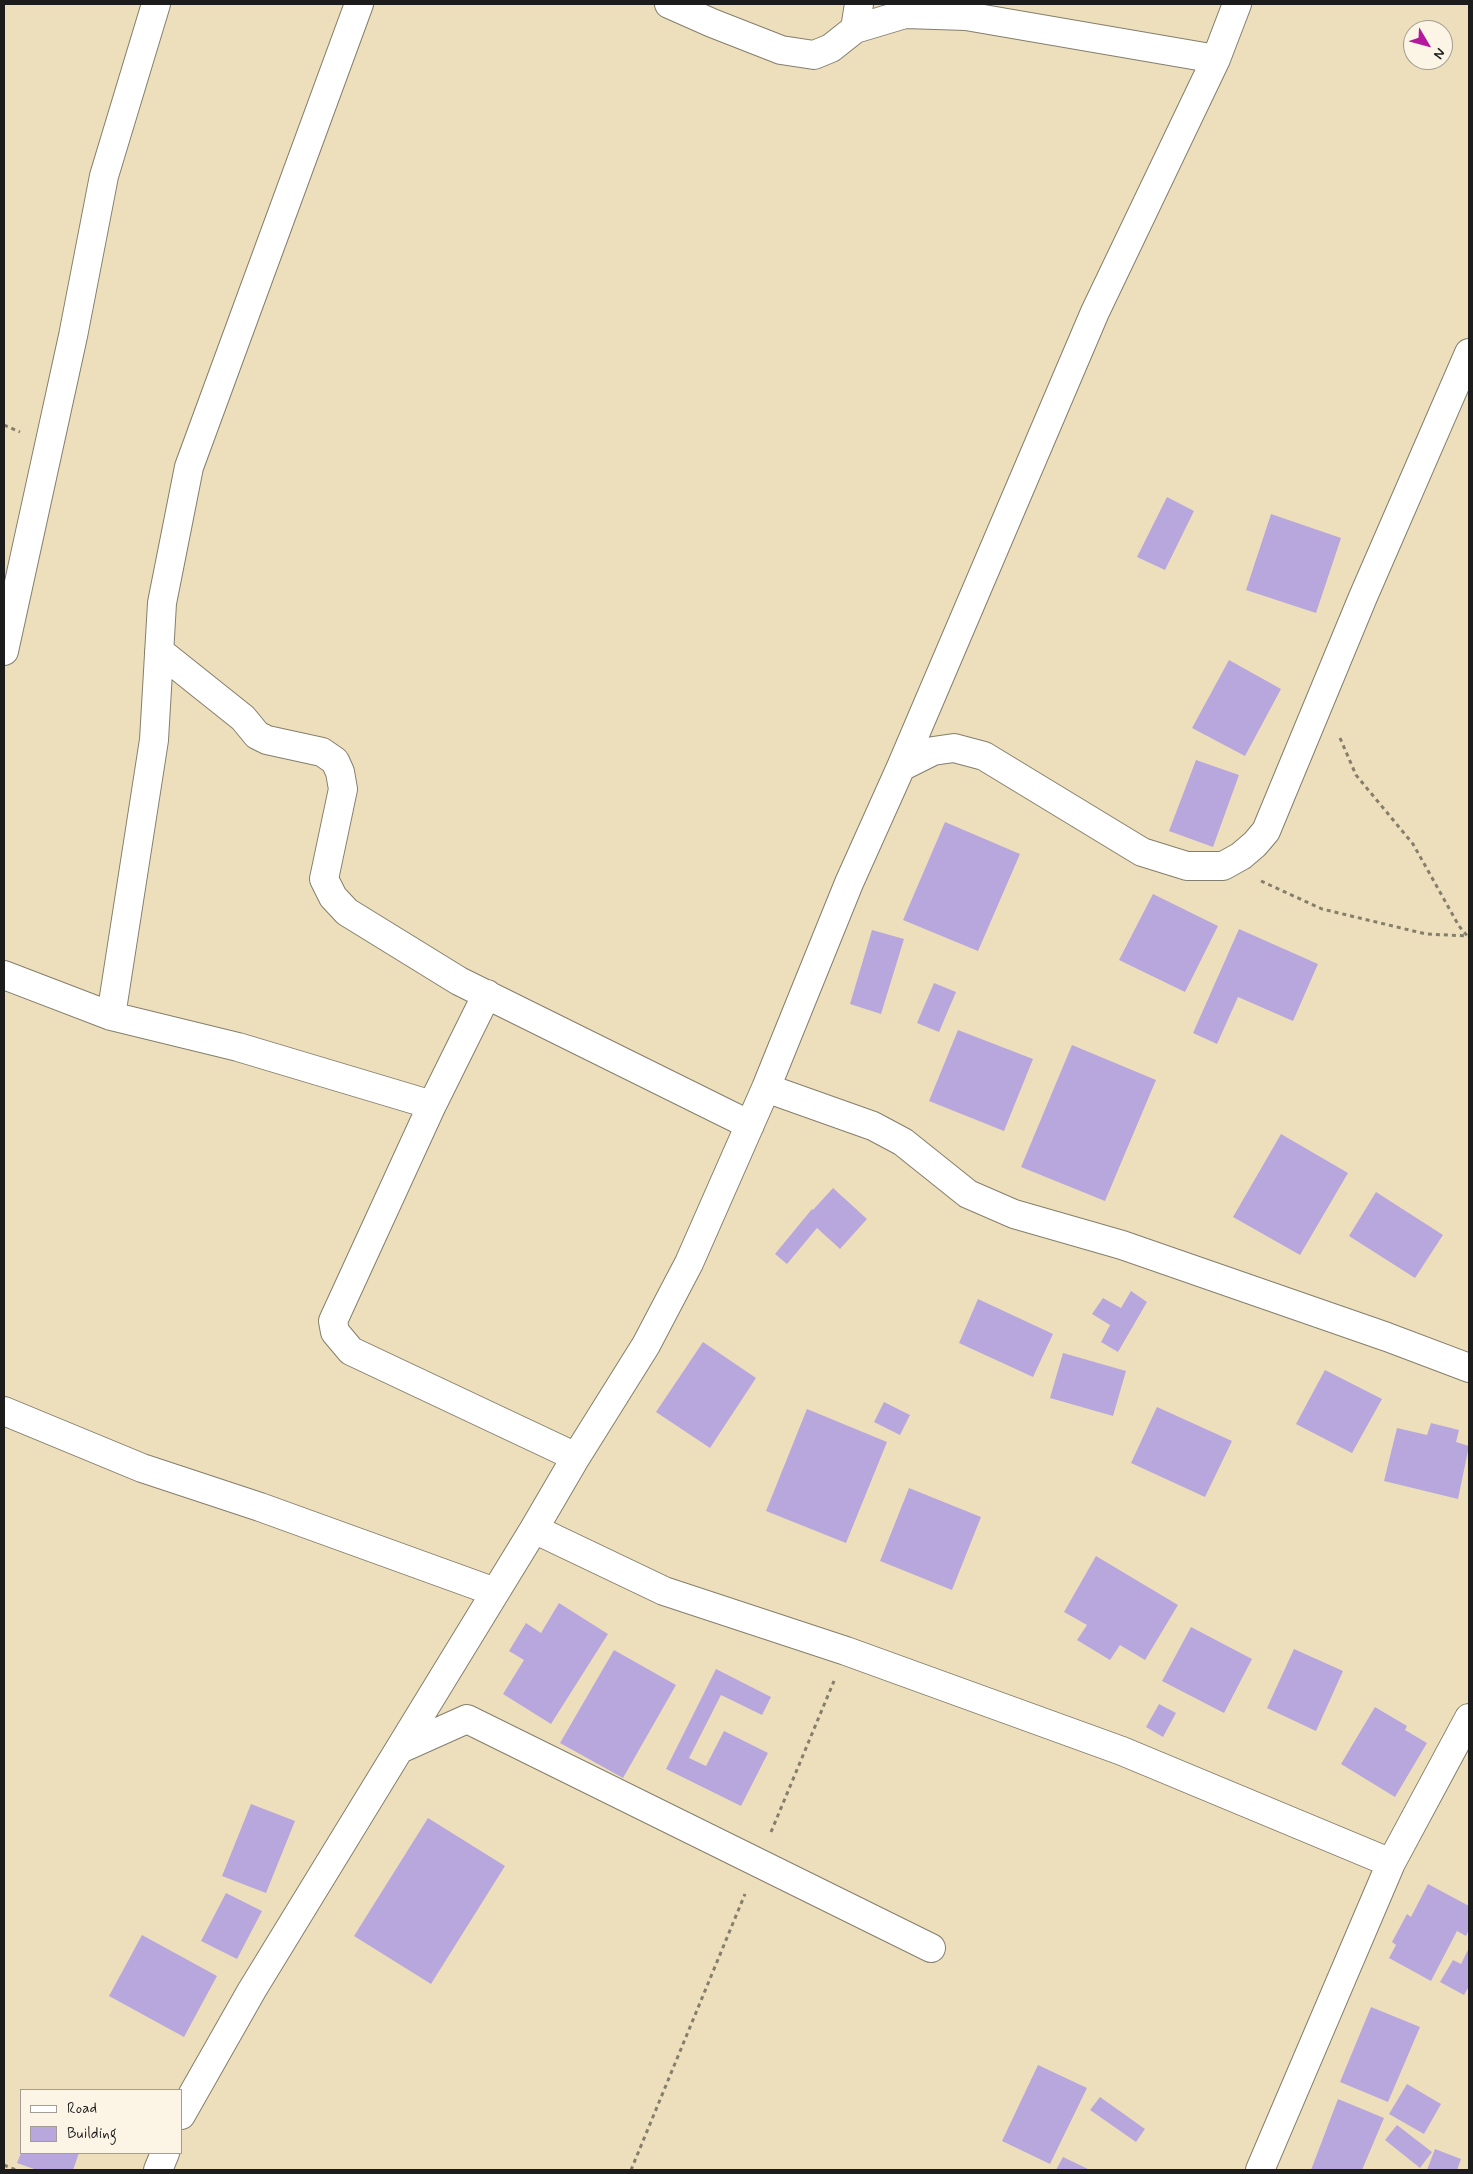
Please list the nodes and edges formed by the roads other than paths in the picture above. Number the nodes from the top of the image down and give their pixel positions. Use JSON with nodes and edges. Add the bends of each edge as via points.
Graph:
{"nodes":[{"id":1,"x":156,"y":4,"type":"edge"},
{"id":2,"x":359,"y":4,"type":"edge"},
{"id":3,"x":669,"y":4,"type":"edge"},
{"id":4,"x":1237,"y":4,"type":"edge"},
{"id":5,"x":857,"y":16,"type":"edge"},
{"id":6,"x":1216,"y":59,"type":"junction"},
{"id":7,"x":1469,"y":353,"type":"edge"},
{"id":8,"x":4,"y":651,"type":"edge"},
{"id":9,"x":159,"y":651,"type":"junction"},
{"id":10,"x":901,"y":766,"type":"junction"},
{"id":11,"x":4,"y":975,"type":"edge"},
{"id":12,"x":487,"y":994,"type":"junction"},
{"id":13,"x":111,"y":1016,"type":"junction"},
{"id":14,"x":766,"y":1088,"type":"junction"},
{"id":15,"x":432,"y":1105,"type":"junction"},
{"id":16,"x":750,"y":1125,"type":"junction"},
{"id":17,"x":1469,"y":1368,"type":"edge"},
{"id":18,"x":4,"y":1411,"type":"edge"},
{"id":19,"x":576,"y":1457,"type":"junction"},
{"id":20,"x":534,"y":1529,"type":"junction"},
{"id":21,"x":495,"y":1592,"type":"junction"},
{"id":22,"x":1469,"y":1718,"type":"edge"},
{"id":23,"x":400,"y":1749,"type":"junction"},
{"id":24,"x":1391,"y":1863,"type":"junction"},
{"id":25,"x":931,"y":1948,"type":"dead end"},
{"id":26,"x":182,"y":2113,"type":"edge"},
{"id":27,"x":165,"y":2154,"type":"edge"},
{"id":28,"x":158,"y":2170,"type":"edge"},
{"id":29,"x":1260,"y":2170,"type":"edge"}],
"edges":[{"from":1,"to":8,"type":"street","via":[[104,176],[73,336]]},
{"from":2,"to":9,"type":"street","via":[[189,466],[162,603]]},
{"from":3,"to":5,"type":"street","via":[[781,50],[814,55],[831,48]]},
{"from":4,"to":6,"type":"street"},
{"from":5,"to":6,"type":"street","via":[[966,16]]},
{"from":6,"to":10,"type":"street","via":[[1096,312]]},
{"from":7,"to":10,"type":"street","via":[[1266,830],[1241,856],[1223,866],[1187,866],[1142,852],[984,756],[954,748],[934,751]]},
{"from":9,"to":12,"type":"street","via":[[243,718],[257,735],[322,752],[334,761],[343,789],[324,879],[333,897],[347,912],[459,981]]},
{"from":9,"to":13,"type":"street","via":[[154,740]]},
{"from":10,"to":14,"type":"street","via":[[848,883]]},
{"from":11,"to":13,"type":"street"},
{"from":12,"to":15,"type":"street"},
{"from":12,"to":16,"type":"street"},
{"from":13,"to":15,"type":"street","via":[[238,1047]]},
{"from":14,"to":16,"type":"street"},
{"from":14,"to":17,"type":"street","via":[[873,1126],[904,1142],[968,1194],[1014,1214],[1122,1245]]},
{"from":15,"to":19,"type":"street","via":[[332,1321],[335,1332],[351,1351]]},
{"from":16,"to":19,"type":"street","via":[[690,1263],[646,1345]]},
{"from":18,"to":21,"type":"street","via":[[142,1468]]},
{"from":19,"to":20,"type":"street"},
{"from":20,"to":21,"type":"street"},
{"from":20,"to":24,"type":"street","via":[[664,1591],[846,1651],[1122,1751]]},
{"from":21,"to":23,"type":"street"},
{"from":22,"to":24,"type":"street"},
{"from":23,"to":25,"type":"street","via":[[466,1719]]},
{"from":23,"to":26,"type":"street","via":[[252,1990]]},
{"from":24,"to":29,"type":"street"},
{"from":27,"to":28,"type":"street"}]}
